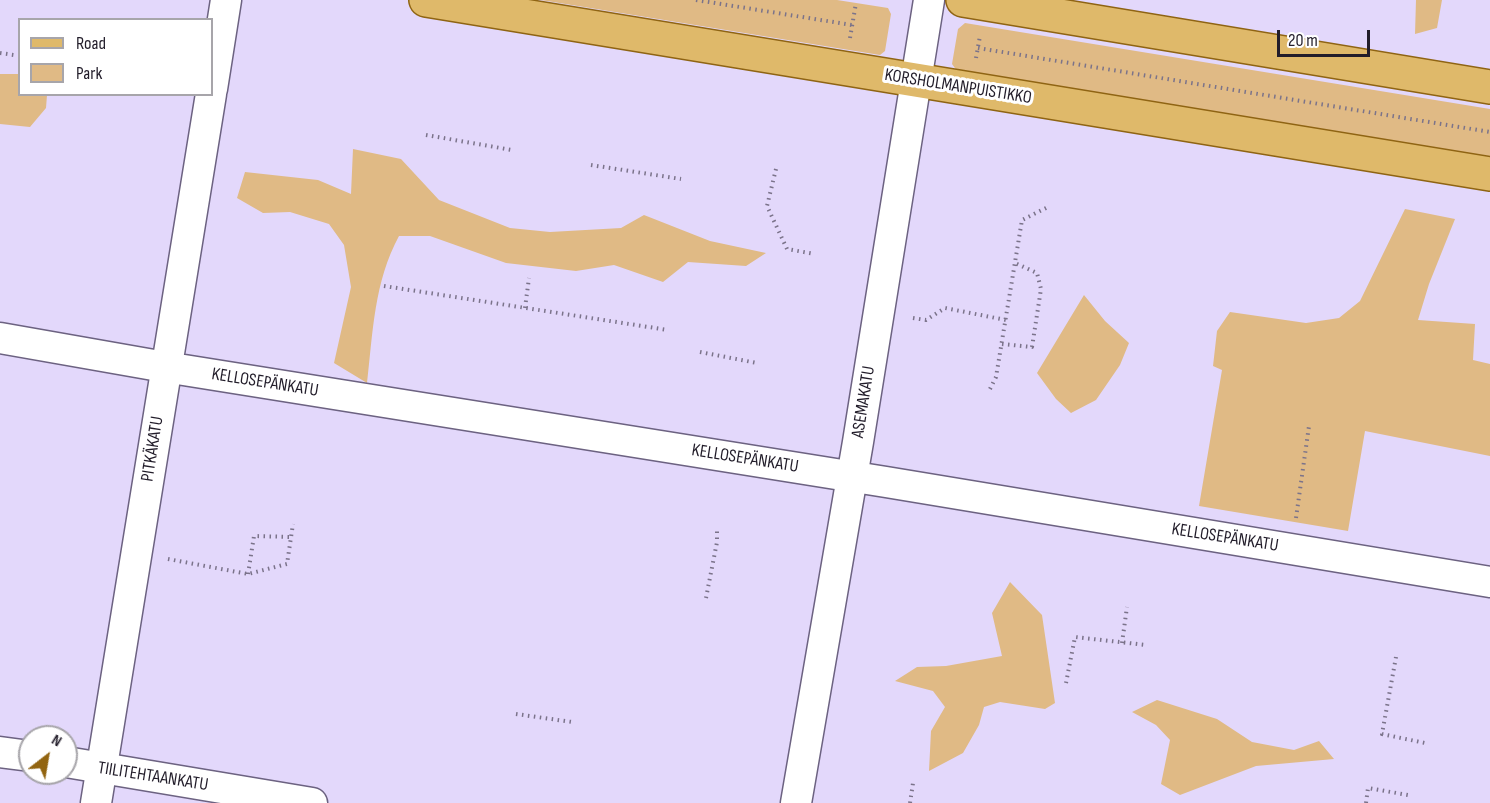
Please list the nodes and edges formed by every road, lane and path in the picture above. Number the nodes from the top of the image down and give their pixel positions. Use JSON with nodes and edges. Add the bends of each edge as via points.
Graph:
{"nodes":[{"id":1,"x":226,"y":0,"type":"edge"},
{"id":2,"x":426,"y":0,"type":"edge"},
{"id":3,"x":696,"y":0,"type":"edge"},
{"id":4,"x":929,"y":0,"type":"edge"},
{"id":5,"x":856,"y":3,"type":"dead end"},
{"id":6,"x":973,"y":13,"type":"edge"},
{"id":7,"x":852,"y":25,"type":"junction"},
{"id":8,"x":849,"y":42,"type":"dead end"},
{"id":9,"x":978,"y":48,"type":"junction"},
{"id":10,"x":0,"y":53,"type":"edge"},
{"id":11,"x":14,"y":55,"type":"dead end"},
{"id":12,"x":975,"y":65,"type":"dead end"},
{"id":13,"x":916,"y":80,"type":"junction"},
{"id":14,"x":213,"y":83,"type":"edge"},
{"id":15,"x":1490,"y":87,"type":"edge"},
{"id":16,"x":211,"y":96,"type":"edge"},
{"id":17,"x":1490,"y":132,"type":"edge"},
{"id":18,"x":426,"y":135,"type":"dead end"},
{"id":19,"x":512,"y":150,"type":"dead end"},
{"id":20,"x":591,"y":165,"type":"dead end"},
{"id":21,"x":776,"y":169,"type":"dead end"},
{"id":22,"x":1490,"y":174,"type":"edge"},
{"id":23,"x":681,"y":179,"type":"dead end"},
{"id":24,"x":1050,"y":206,"type":"dead end"},
{"id":25,"x":815,"y":255,"type":"dead end"},
{"id":26,"x":1015,"y":263,"type":"junction"},
{"id":27,"x":529,"y":278,"type":"dead end"},
{"id":28,"x":384,"y":286,"type":"dead end"},
{"id":29,"x":525,"y":308,"type":"junction"},
{"id":30,"x":913,"y":318,"type":"dead end"},
{"id":31,"x":1006,"y":321,"type":"junction"},
{"id":32,"x":668,"y":330,"type":"dead end"},
{"id":33,"x":0,"y":338,"type":"edge"},
{"id":34,"x":1002,"y":344,"type":"junction"},
{"id":35,"x":700,"y":352,"type":"dead end"},
{"id":36,"x":757,"y":363,"type":"dead end"},
{"id":37,"x":165,"y":367,"type":"junction"},
{"id":38,"x":990,"y":389,"type":"dead end"},
{"id":39,"x":1309,"y":426,"type":"dead end"},
{"id":40,"x":852,"y":476,"type":"junction"},
{"id":41,"x":293,"y":524,"type":"dead end"},
{"id":42,"x":717,"y":527,"type":"dead end"},
{"id":43,"x":291,"y":537,"type":"junction"},
{"id":44,"x":1293,"y":549,"type":"junction"},
{"id":45,"x":168,"y":559,"type":"dead end"},
{"id":46,"x":248,"y":574,"type":"junction"},
{"id":47,"x":1490,"y":582,"type":"edge"},
{"id":48,"x":706,"y":598,"type":"dead end"},
{"id":49,"x":1127,"y":607,"type":"dead end"},
{"id":50,"x":1122,"y":642,"type":"junction"},
{"id":51,"x":1146,"y":645,"type":"dead end"},
{"id":52,"x":1396,"y":657,"type":"dead end"},
{"id":53,"x":1066,"y":683,"type":"dead end"},
{"id":54,"x":516,"y":714,"type":"dead end"},
{"id":55,"x":572,"y":723,"type":"dead end"},
{"id":56,"x":1425,"y":743,"type":"dead end"},
{"id":57,"x":0,"y":752,"type":"edge"},
{"id":58,"x":18,"y":754,"type":"edge"},
{"id":59,"x":78,"y":764,"type":"edge"},
{"id":60,"x":102,"y":768,"type":"junction"},
{"id":61,"x":913,"y":783,"type":"dead end"},
{"id":62,"x":1408,"y":795,"type":"dead end"},
{"id":63,"x":96,"y":803,"type":"edge"},
{"id":64,"x":312,"y":803,"type":"edge"},
{"id":65,"x":796,"y":803,"type":"edge"},
{"id":66,"x":910,"y":803,"type":"edge"},
{"id":67,"x":1366,"y":803,"type":"edge"}],
"edges":[{"from":1,"to":14,"type":"street"},
{"from":2,"to":13,"type":"main road","name":"KORSHOLMANPUISTIKKO"},
{"from":3,"to":7,"type":"path"},
{"from":4,"to":13,"type":"street","name":"ASEMAKATU"},
{"from":5,"to":7,"type":"path"},
{"from":6,"to":9,"type":"path"},
{"from":6,"to":15,"type":"main road"},
{"from":7,"to":8,"type":"path"},
{"from":9,"to":12,"type":"path"},
{"from":9,"to":17,"type":"path"},
{"from":10,"to":11,"type":"path"},
{"from":13,"to":22,"type":"main road","name":"KORSHOLMANPUISTIKKO"},
{"from":13,"to":40,"type":"street","name":"ASEMAKATU"},
{"from":16,"to":37,"type":"street","name":"PITKÄKATU"},
{"from":18,"to":19,"type":"path"},
{"from":20,"to":23,"type":"path"},
{"from":21,"to":25,"type":"path","via":[[767,206],[787,249]]},
{"from":24,"to":26,"type":"path","via":[[1022,220]]},
{"from":26,"to":31,"type":"path"},
{"from":26,"to":34,"type":"path","via":[[1037,273],[1041,289],[1032,347]]},
{"from":27,"to":29,"type":"path"},
{"from":28,"to":29,"type":"path"},
{"from":29,"to":32,"type":"path"},
{"from":30,"to":31,"type":"path","via":[[926,320],[945,308]]},
{"from":31,"to":34,"type":"path"},
{"from":33,"to":37,"type":"street","name":"KELLOSEPÄNKATU"},
{"from":34,"to":38,"type":"path"},
{"from":35,"to":36,"type":"path"},
{"from":37,"to":40,"type":"street","name":"KELLOSEPÄNKATU"},
{"from":37,"to":60,"type":"street","name":"PITKÄKATU"},
{"from":39,"to":44,"type":"path"},
{"from":40,"to":44,"type":"street","name":"KELLOSEPÄNKATU"},
{"from":40,"to":65,"type":"street","name":"ASEMAKATU"},
{"from":41,"to":43,"type":"path"},
{"from":42,"to":48,"type":"path"},
{"from":43,"to":46,"type":"path","via":[[286,564]]},
{"from":43,"to":46,"type":"path","via":[[254,536]]},
{"from":44,"to":47,"type":"street","name":"KELLOSEPÄNKATU"},
{"from":45,"to":46,"type":"path"},
{"from":49,"to":50,"type":"path"},
{"from":50,"to":51,"type":"path"},
{"from":50,"to":53,"type":"path","via":[[1075,637]]},
{"from":52,"to":56,"type":"path","via":[[1382,734]]},
{"from":54,"to":55,"type":"path"},
{"from":57,"to":58,"type":"street"},
{"from":59,"to":60,"type":"street","name":"TIILITEHTAANKATU"},
{"from":60,"to":63,"type":"street","name":"PITKÄKATU"},
{"from":60,"to":64,"type":"street","name":"TIILITEHTAANKATU"},
{"from":61,"to":66,"type":"path"},
{"from":62,"to":67,"type":"path","via":[[1368,788]]}]}
